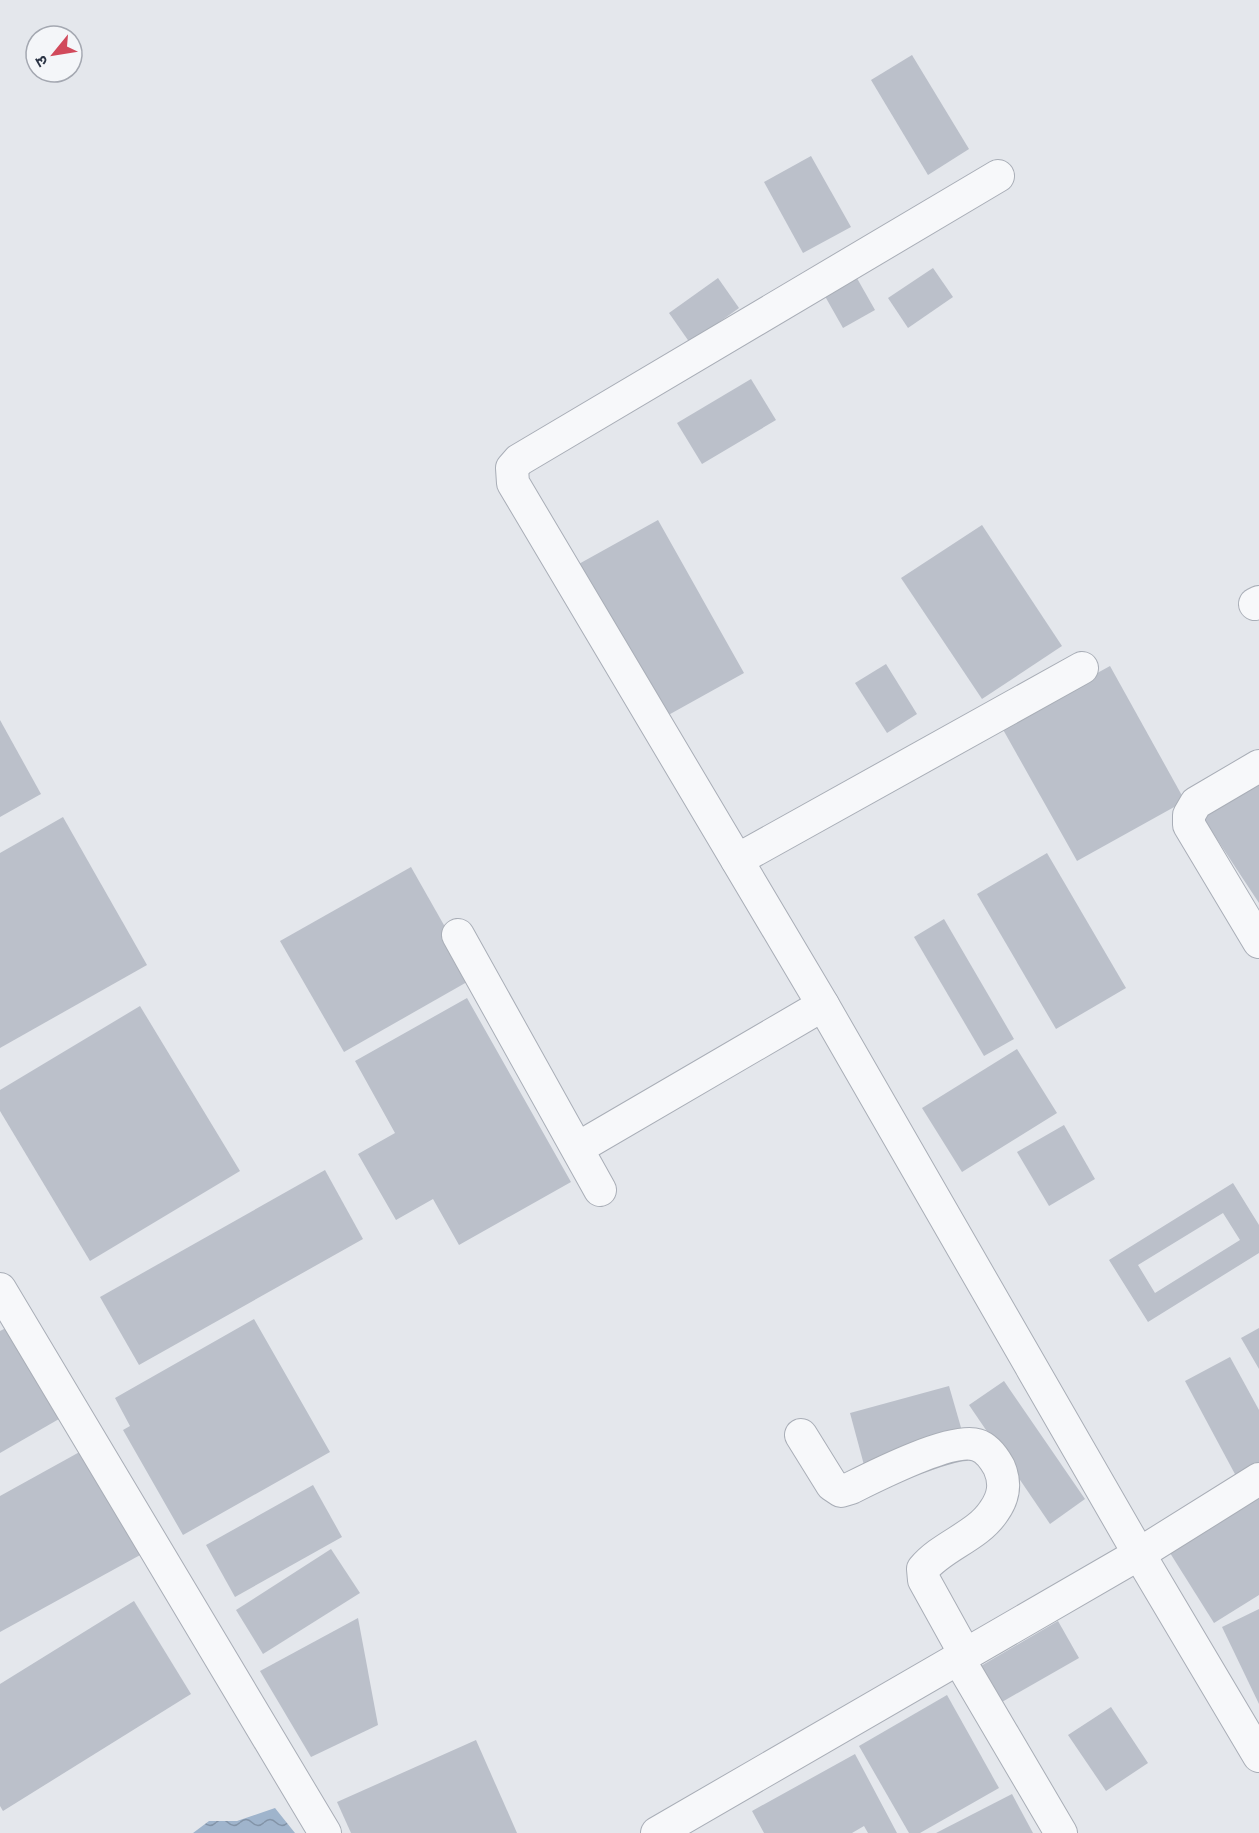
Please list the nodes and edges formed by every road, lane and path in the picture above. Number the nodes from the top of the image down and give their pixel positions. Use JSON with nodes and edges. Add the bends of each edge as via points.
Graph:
{"nodes":[{"id":1,"x":998,"y":176,"type":"dead end"},
{"id":2,"x":1082,"y":668,"type":"dead end"},
{"id":3,"x":1259,"y":766,"type":"edge"},
{"id":4,"x":737,"y":860,"type":"junction"},
{"id":5,"x":458,"y":935,"type":"dead end"},
{"id":6,"x":1259,"y":942,"type":"edge"},
{"id":7,"x":823,"y":1005,"type":"junction"},
{"id":8,"x":578,"y":1148,"type":"junction"},
{"id":9,"x":600,"y":1190,"type":"dead end"},
{"id":10,"x":0,"y":1289,"type":"edge"},
{"id":11,"x":801,"y":1435,"type":"dead end"},
{"id":12,"x":1259,"y":1479,"type":"edge"},
{"id":13,"x":1139,"y":1554,"type":"junction"},
{"id":14,"x":962,"y":1656,"type":"junction"},
{"id":15,"x":1256,"y":1744,"type":"edge"},
{"id":16,"x":325,"y":1833,"type":"edge"},
{"id":17,"x":657,"y":1833,"type":"edge"},
{"id":18,"x":1061,"y":1833,"type":"edge"}],
"edges":[{"from":1,"to":4,"type":"street","via":[[519,460],[512,468],[513,483]]},
{"from":2,"to":4,"type":"street"},
{"from":3,"to":6,"type":"street","via":[[1196,803],[1189,814],[1189,825]]},
{"from":4,"to":7,"type":"street"},
{"from":5,"to":8,"type":"street"},
{"from":7,"to":8,"type":"street"},
{"from":7,"to":13,"type":"street"},
{"from":8,"to":9,"type":"street"},
{"from":10,"to":16,"type":"street"},
{"from":11,"to":14,"type":"street","via":[[832,1485],[841,1491],[928,1452],[977,1444],[993,1456],[1003,1477],[1002,1497],[993,1513],[923,1569],[924,1580]]},
{"from":12,"to":13,"type":"street"},
{"from":13,"to":14,"type":"street"},
{"from":13,"to":15,"type":"street"},
{"from":14,"to":17,"type":"street"},
{"from":14,"to":18,"type":"street"}]}
